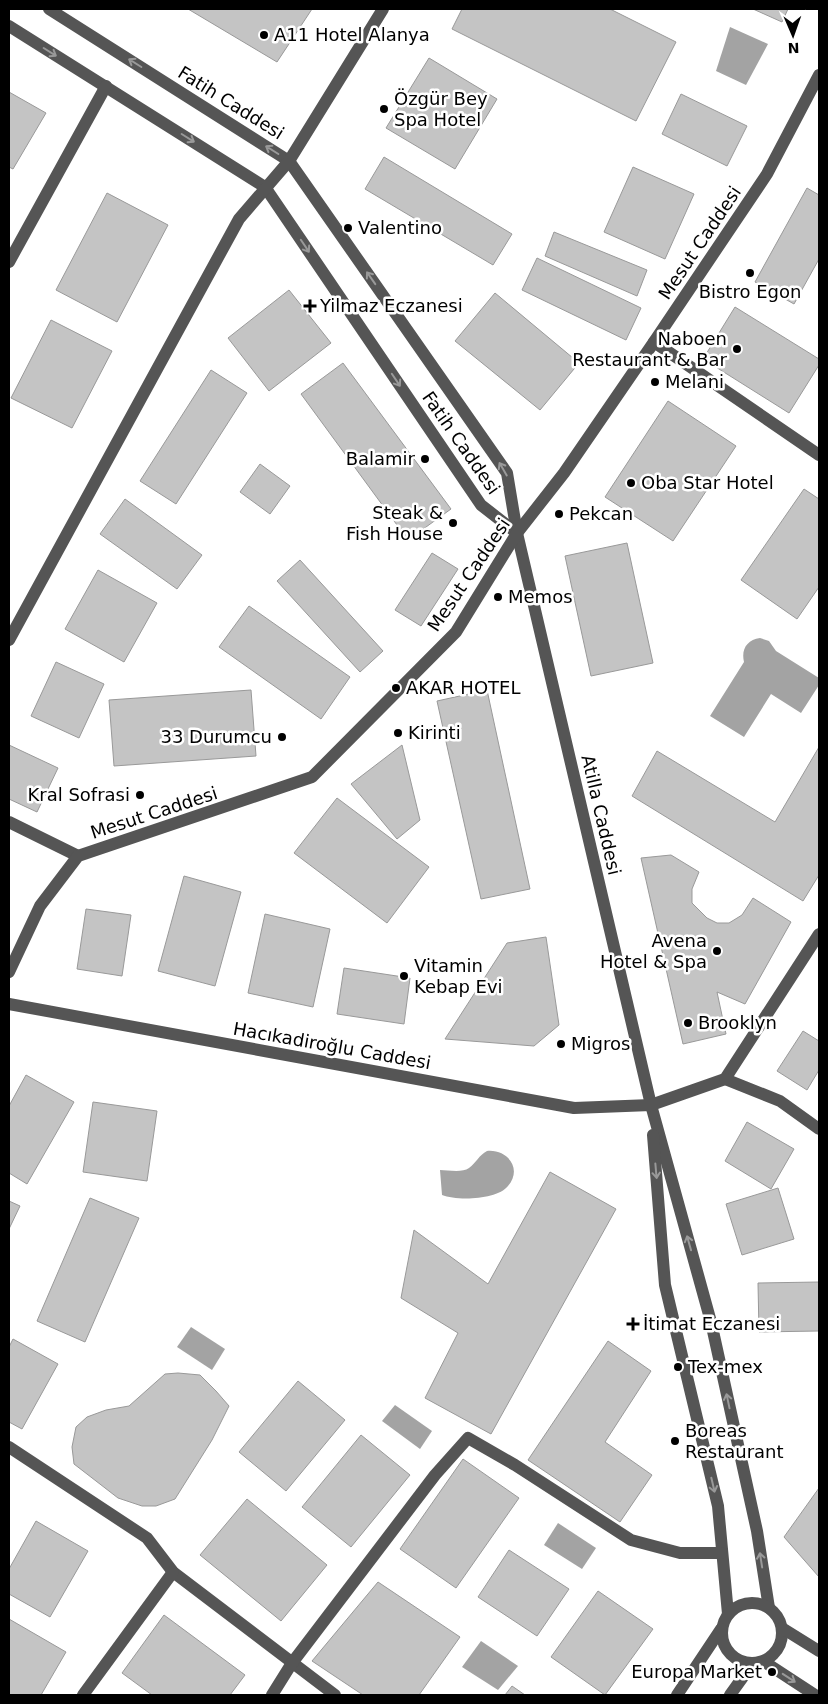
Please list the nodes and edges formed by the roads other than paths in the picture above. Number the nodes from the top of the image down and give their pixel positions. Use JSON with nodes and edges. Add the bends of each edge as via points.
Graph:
{"nodes":[{"id":1,"x":48,"y":9,"type":"edge"},
{"id":2,"x":383,"y":9,"type":"edge"},
{"id":3,"x":9,"y":26,"type":"edge"},
{"id":4,"x":819,"y":75,"type":"edge"},
{"id":5,"x":106,"y":86,"type":"junction"},
{"id":6,"x":290,"y":161,"type":"junction"},
{"id":7,"x":265,"y":187,"type":"junction"},
{"id":8,"x":9,"y":262,"type":"edge"},
{"id":9,"x":654,"y":342,"type":"junction"},
{"id":10,"x":819,"y":455,"type":"edge"},
{"id":11,"x":518,"y":533,"type":"junction"},
{"id":12,"x":9,"y":640,"type":"edge"},
{"id":13,"x":9,"y":822,"type":"edge"},
{"id":14,"x":78,"y":856,"type":"junction"},
{"id":15,"x":819,"y":934,"type":"edge"},
{"id":16,"x":9,"y":972,"type":"edge"},
{"id":17,"x":9,"y":1004,"type":"edge"},
{"id":18,"x":725,"y":1079,"type":"junction"},
{"id":19,"x":650,"y":1105,"type":"junction"},
{"id":20,"x":819,"y":1128,"type":"edge"},
{"id":21,"x":9,"y":1447,"type":"edge"},
{"id":22,"x":721,"y":1553,"type":"junction"},
{"id":23,"x":173,"y":1572,"type":"junction"},
{"id":24,"x":769,"y":1608,"type":"junction"},
{"id":25,"x":728,"y":1614,"type":"junction"},
{"id":26,"x":782,"y":1628,"type":"junction"},
{"id":27,"x":721,"y":1636,"type":"junction"},
{"id":28,"x":819,"y":1651,"type":"edge"},
{"id":29,"x":758,"y":1662,"type":"junction"},
{"id":30,"x":292,"y":1663,"type":"junction"},
{"id":31,"x":82,"y":1695,"type":"edge"},
{"id":32,"x":272,"y":1695,"type":"edge"},
{"id":33,"x":335,"y":1695,"type":"edge"},
{"id":34,"x":677,"y":1695,"type":"edge"},
{"id":35,"x":730,"y":1695,"type":"edge"},
{"id":36,"x":815,"y":1695,"type":"edge"}],
"edges":[{"from":6,"to":1,"type":"street","name":"Fatih Caddesi","one_way":true},
{"from":2,"to":6,"type":"street"},
{"from":3,"to":5,"type":"street","name":"Fatih Caddesi","one_way":true},
{"from":4,"to":9,"type":"street","name":"Mesut Caddesi","via":[[767,174]]},
{"from":5,"to":7,"type":"street","name":"Fatih Caddesi","one_way":true},
{"from":5,"to":8,"type":"street"},
{"from":6,"to":7,"type":"street"},
{"from":11,"to":6,"type":"street","name":"Fatih Caddesi","one_way":true,"via":[[507,473]]},
{"from":7,"to":11,"type":"street","name":"Fatih Caddesi","one_way":true,"via":[[481,505]]},
{"from":7,"to":12,"type":"street","via":[[239,219]]},
{"from":9,"to":10,"type":"street"},
{"from":9,"to":11,"type":"street","name":"Mesut Caddesi","via":[[564,473]]},
{"from":11,"to":14,"type":"street","name":"Mesut Caddesi","via":[[456,632],[312,777]]},
{"from":11,"to":19,"type":"street","name":"Atilla Caddesi"},
{"from":13,"to":14,"type":"street"},
{"from":14,"to":16,"type":"street","name":"Mesut Caddesi","via":[[40,906]]},
{"from":15,"to":18,"type":"street"},
{"from":17,"to":19,"type":"street","name":"Hacıkadiroğlu Caddesi","via":[[574,1108]]},
{"from":18,"to":19,"type":"street","name":"Hacıkadiroğlu Caddesi"},
{"from":18,"to":20,"type":"street","via":[[780,1101]]},
{"from":19,"to":22,"type":"street","one_way":true,"via":[[665,1285],[718,1506]]},
{"from":24,"to":19,"type":"street","one_way":true,"via":[[757,1531],[711,1322]]},
{"from":21,"to":23,"type":"street","via":[[147,1538]]},
{"from":22,"to":25,"type":"street"},
{"from":22,"to":30,"type":"street","via":[[680,1554],[631,1540],[468,1438],[435,1475]]},
{"from":23,"to":30,"type":"street"},
{"from":23,"to":31,"type":"street"},
{"from":24,"to":25,"type":"street","via":[[761,1603],[743,1604]]},
{"from":24,"to":26,"type":"street","via":[[780,1620]]},
{"from":25,"to":27,"type":"street"},
{"from":26,"to":28,"type":"street"},
{"from":26,"to":29,"type":"street","via":[[777,1650]]},
{"from":27,"to":29,"type":"street","via":[[736,1659]]},
{"from":27,"to":34,"type":"street","via":[[722,1629]]},
{"from":29,"to":35,"type":"street"},
{"from":29,"to":36,"type":"street","one_way":true},
{"from":30,"to":32,"type":"street"},
{"from":30,"to":33,"type":"street"}]}
